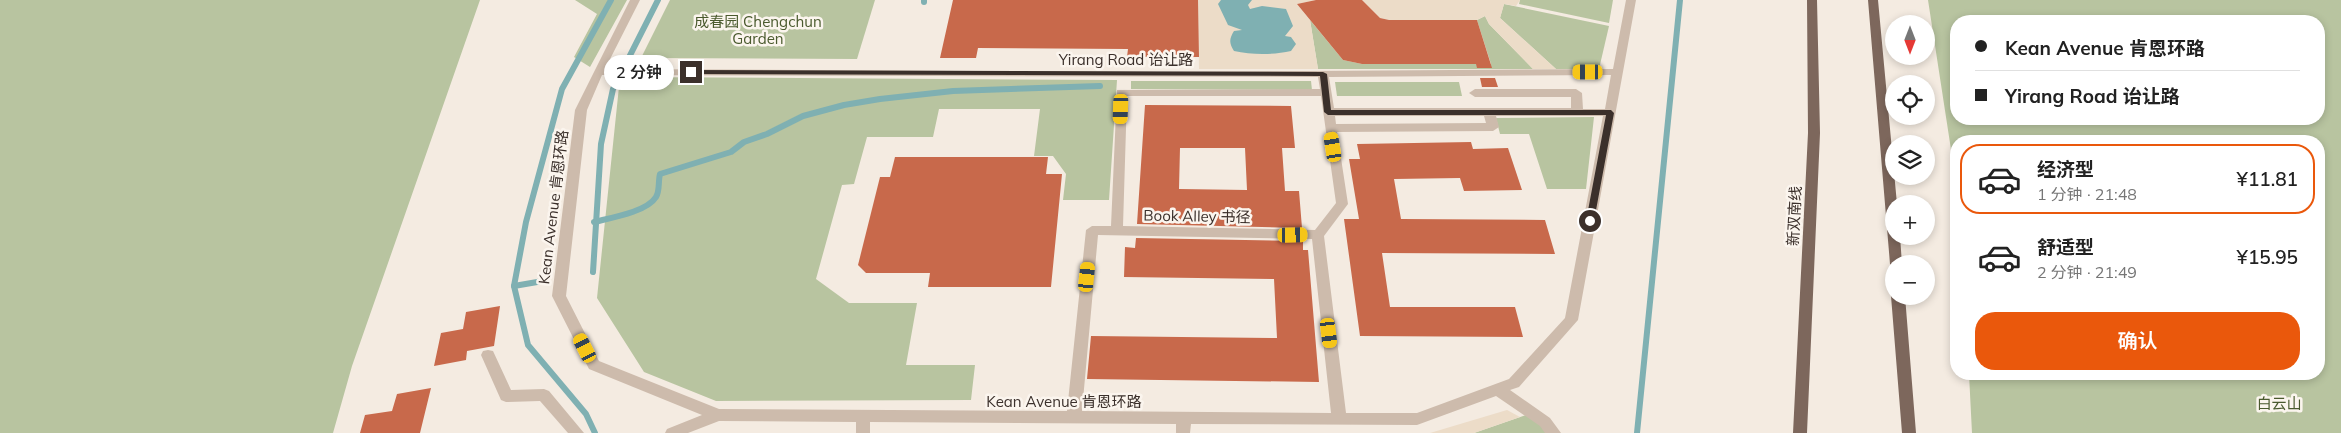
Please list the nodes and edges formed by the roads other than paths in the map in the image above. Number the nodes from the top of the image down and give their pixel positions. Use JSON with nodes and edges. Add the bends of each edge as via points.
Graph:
{"nodes":[{"id":1,"x":635,"y":0,"type":"edge"},
{"id":2,"x":1631,"y":0,"type":"edge"},
{"id":3,"x":1812,"y":0,"type":"edge"},
{"id":4,"x":1873,"y":0,"type":"edge"},
{"id":5,"x":604,"y":72,"type":"junction"},
{"id":6,"x":1619,"y":72,"type":"junction"},
{"id":7,"x":1323,"y":74,"type":"junction"},
{"id":8,"x":1326,"y":93,"type":"junction"},
{"id":9,"x":1475,"y":93,"type":"dead end"},
{"id":10,"x":1328,"y":112,"type":"junction"},
{"id":11,"x":1489,"y":112,"type":"junction"},
{"id":12,"x":1577,"y":112,"type":"junction"},
{"id":13,"x":1611,"y":113,"type":"junction"},
{"id":14,"x":1330,"y":128,"type":"junction"},
{"id":15,"x":1117,"y":231,"type":"junction"},
{"id":16,"x":1318,"y":235,"type":"junction"},
{"id":17,"x":1895,"y":255,"type":"edge"},
{"id":18,"x":1899,"y":305,"type":"edge"},
{"id":19,"x":488,"y":355,"type":"dead end"},
{"id":20,"x":1497,"y":389,"type":"junction"},
{"id":21,"x":718,"y":415,"type":"junction"},
{"id":22,"x":863,"y":416,"type":"junction"},
{"id":23,"x":1074,"y":417,"type":"junction"},
{"id":24,"x":1184,"y":418,"type":"junction"},
{"id":25,"x":1339,"y":418,"type":"junction"},
{"id":26,"x":577,"y":433,"type":"edge"},
{"id":27,"x":672,"y":433,"type":"edge"},
{"id":28,"x":863,"y":433,"type":"edge"},
{"id":29,"x":1184,"y":433,"type":"edge"},
{"id":30,"x":1554,"y":433,"type":"edge"},
{"id":31,"x":1800,"y":433,"type":"edge"},
{"id":32,"x":1909,"y":433,"type":"edge"}],
"edges":[{"from":1,"to":5,"type":"street","name":"Kean Avenue 肯恩环路"},
{"from":2,"to":6,"type":"street","name":"Kean Avenue 肯恩环路"},
{"from":3,"to":31,"type":"main road","name":"新双南线","via":[[1814,133]]},
{"from":4,"to":17,"type":"main road"},
{"from":5,"to":7,"type":"street","name":"Yirang Road 诒让路"},
{"from":5,"to":21,"type":"street","name":"Kean Avenue 肯恩环路","via":[[581,110],[559,296],[594,365]]},
{"from":6,"to":7,"type":"street","name":"Yirang Road 诒让路"},
{"from":6,"to":13,"type":"street","name":"Kean Avenue 肯恩环路"},
{"from":7,"to":8,"type":"street"},
{"from":8,"to":10,"type":"street"},
{"from":8,"to":15,"type":"street","via":[[1121,92]]},
{"from":9,"to":12,"type":"street","via":[[1576,93]]},
{"from":10,"to":11,"type":"street"},
{"from":10,"to":14,"type":"street"},
{"from":11,"to":12,"type":"street"},
{"from":11,"to":14,"type":"street","via":[[1493,127]]},
{"from":12,"to":13,"type":"street"},
{"from":13,"to":20,"type":"street","name":"Kean Avenue 肯恩环路","via":[[1571,320],[1514,383]]},
{"from":14,"to":16,"type":"street","via":[[1342,204]]},
{"from":15,"to":16,"type":"street","name":"Book Alley 书径"},
{"from":15,"to":23,"type":"street","name":"Book Alley 书径","via":[[1092,230]]},
{"from":16,"to":25,"type":"street"},
{"from":18,"to":32,"type":"main road"},
{"from":19,"to":26,"type":"street","via":[[506,396],[544,395]]},
{"from":20,"to":25,"type":"street","name":"Kean Avenue 肯恩环路","via":[[1417,419]]},
{"from":20,"to":30,"type":"street","via":[[1545,422]]},
{"from":21,"to":22,"type":"street","name":"Kean Avenue 肯恩环路"},
{"from":21,"to":27,"type":"street"},
{"from":22,"to":23,"type":"street","name":"Kean Avenue 肯恩环路"},
{"from":22,"to":28,"type":"street"},
{"from":23,"to":24,"type":"street","name":"Kean Avenue 肯恩环路"},
{"from":24,"to":25,"type":"street","name":"Kean Avenue 肯恩环路"},
{"from":24,"to":29,"type":"street"}]}
